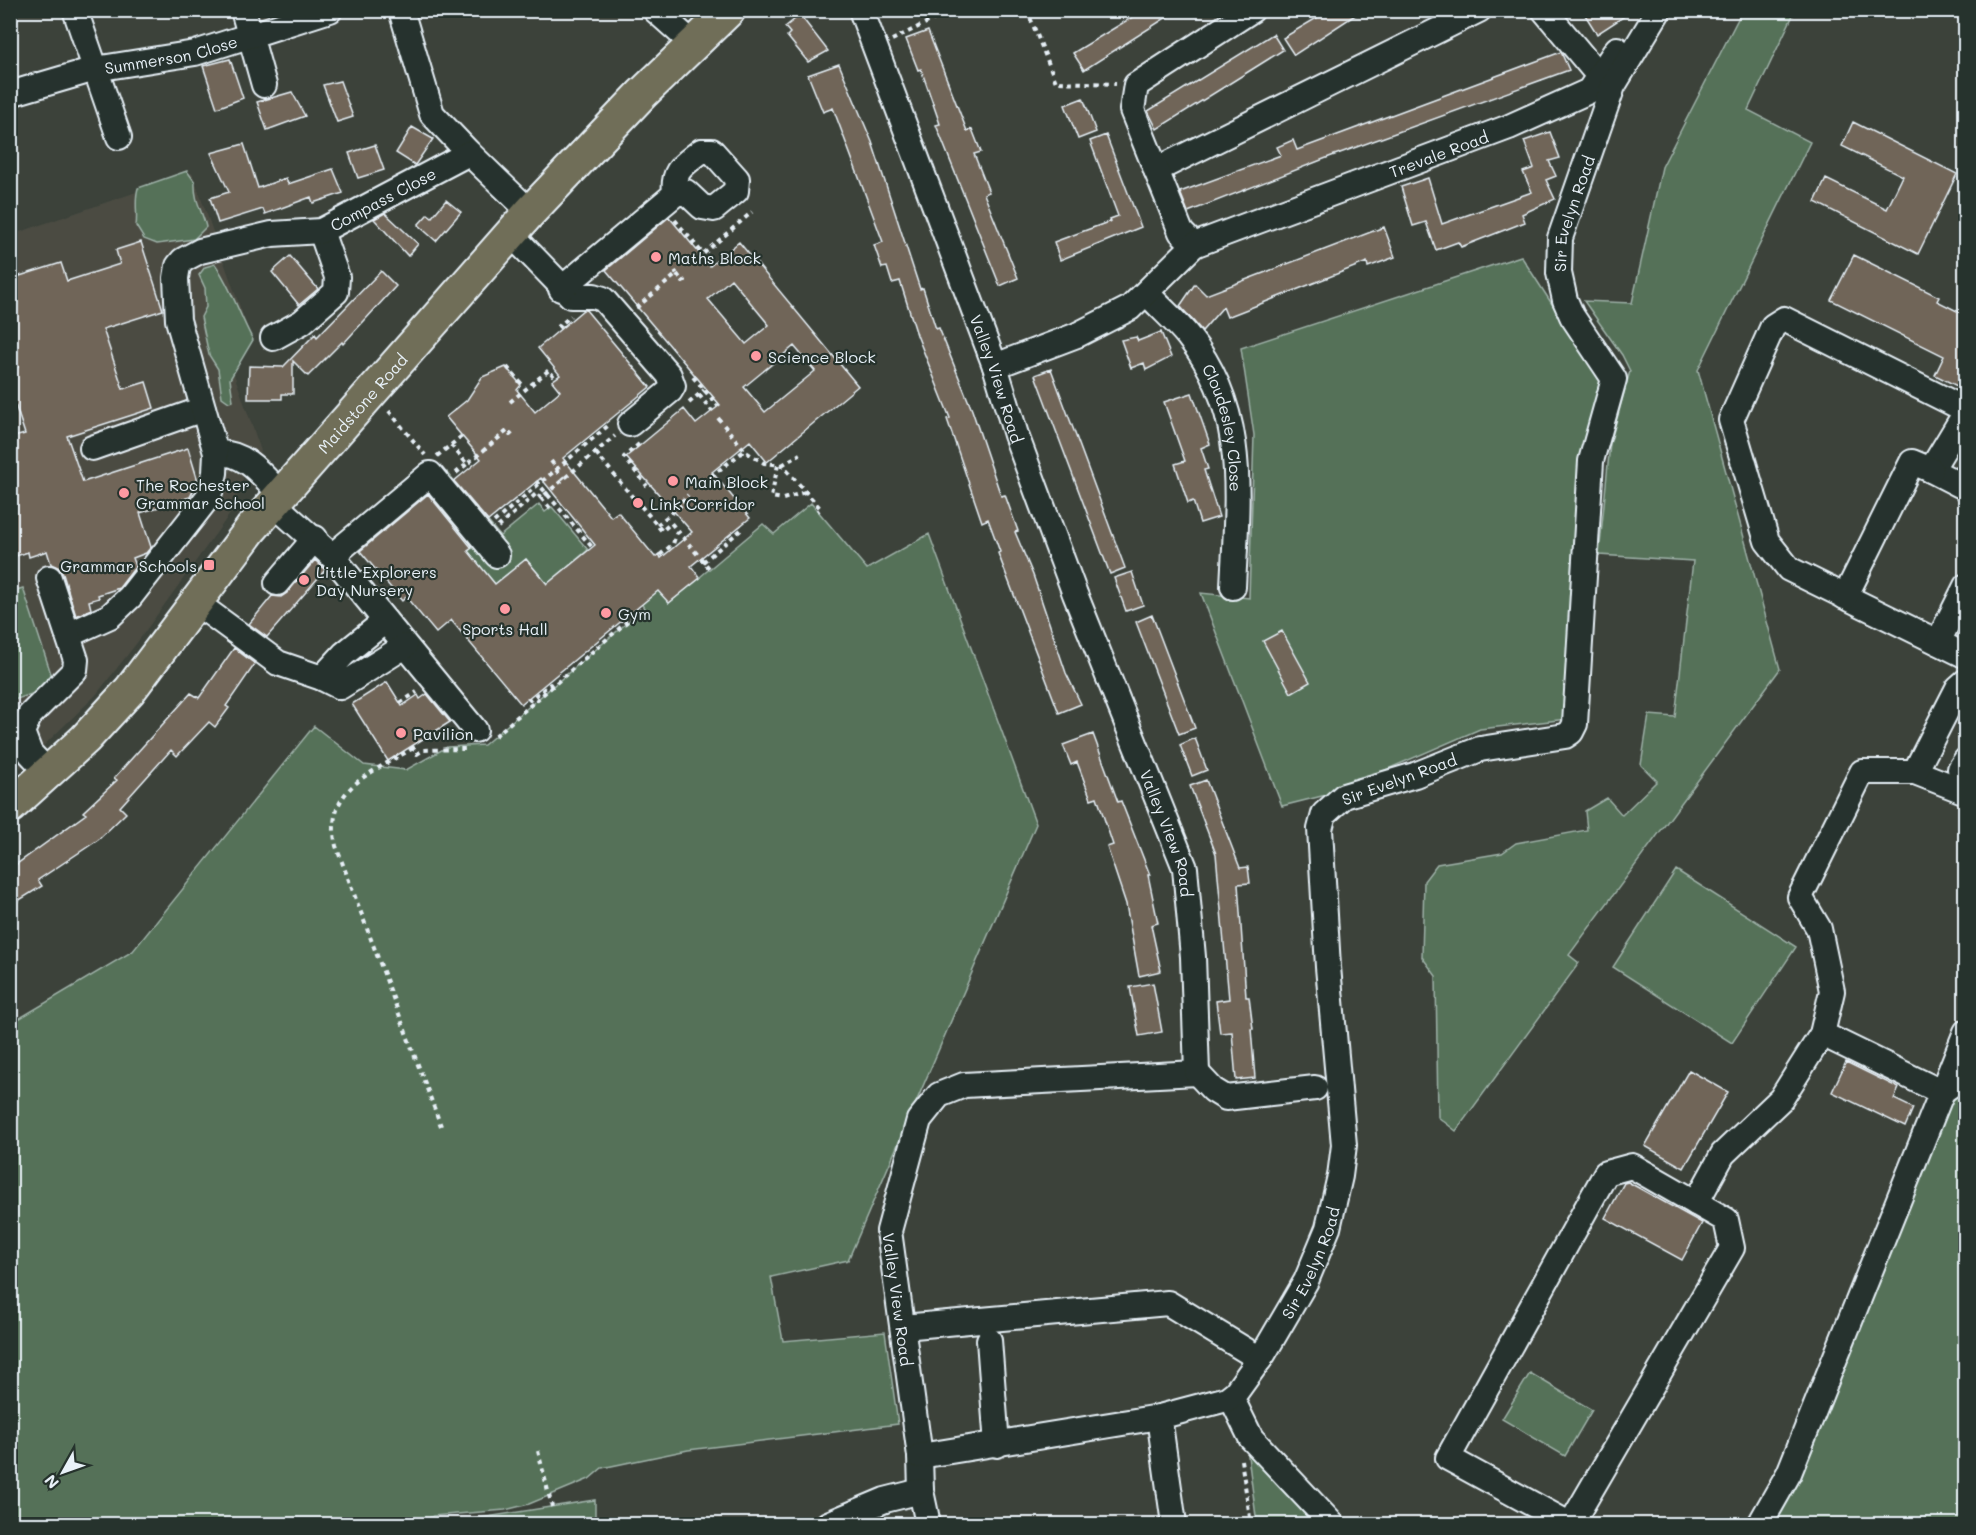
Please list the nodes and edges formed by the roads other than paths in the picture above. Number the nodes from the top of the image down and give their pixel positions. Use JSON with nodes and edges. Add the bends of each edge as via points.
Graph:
{"nodes":[{"id":1,"x":75,"y":10,"type":"edge"},
{"id":2,"x":243,"y":10,"type":"edge"},
{"id":3,"x":330,"y":10,"type":"edge"},
{"id":4,"x":401,"y":10,"type":"edge"},
{"id":5,"x":655,"y":10,"type":"edge"},
{"id":6,"x":729,"y":10,"type":"edge"},
{"id":7,"x":861,"y":10,"type":"edge"},
{"id":8,"x":1252,"y":10,"type":"edge"},
{"id":9,"x":1479,"y":10,"type":"edge"},
{"id":10,"x":1544,"y":10,"type":"edge"},
{"id":11,"x":1643,"y":10,"type":"edge"},
{"id":12,"x":1659,"y":10,"type":"edge"},
{"id":13,"x":250,"y":36,"type":"junction"},
{"id":14,"x":692,"y":43,"type":"junction"},
{"id":15,"x":95,"y":69,"type":"junction"},
{"id":16,"x":1599,"y":76,"type":"junction"},
{"id":17,"x":264,"y":85,"type":"dead end"},
{"id":18,"x":10,"y":94,"type":"edge"},
{"id":19,"x":119,"y":137,"type":"dead end"},
{"id":20,"x":469,"y":153,"type":"junction"},
{"id":21,"x":1156,"y":170,"type":"junction"},
{"id":22,"x":673,"y":204,"type":"road end"},
{"id":23,"x":520,"y":223,"type":"junction"},
{"id":24,"x":321,"y":231,"type":"junction"},
{"id":25,"x":1194,"y":245,"type":"junction"},
{"id":26,"x":561,"y":289,"type":"junction"},
{"id":27,"x":1147,"y":293,"type":"junction"},
{"id":28,"x":273,"y":339,"type":"dead end"},
{"id":29,"x":995,"y":366,"type":"junction"},
{"id":30,"x":203,"y":409,"type":"junction"},
{"id":31,"x":1965,"y":411,"type":"edge"},
{"id":32,"x":623,"y":427,"type":"road end"},
{"id":33,"x":92,"y":448,"type":"dead end"},
{"id":34,"x":216,"y":453,"type":"junction"},
{"id":35,"x":1932,"y":470,"type":"junction"},
{"id":36,"x":1965,"y":488,"type":"edge"},
{"id":37,"x":277,"y":499,"type":"junction"},
{"id":38,"x":315,"y":538,"type":"junction"},
{"id":39,"x":497,"y":555,"type":"dead end"},
{"id":40,"x":332,"y":556,"type":"junction"},
{"id":41,"x":49,"y":578,"type":"dead end"},
{"id":42,"x":277,"y":583,"type":"dead end"},
{"id":43,"x":1965,"y":586,"type":"edge"},
{"id":44,"x":1233,"y":587,"type":"dead end"},
{"id":45,"x":1845,"y":597,"type":"junction"},
{"id":46,"x":195,"y":602,"type":"junction"},
{"id":47,"x":384,"y":621,"type":"junction"},
{"id":48,"x":68,"y":634,"type":"junction"},
{"id":49,"x":1938,"y":642,"type":"junction"},
{"id":50,"x":405,"y":646,"type":"junction"},
{"id":51,"x":1965,"y":656,"type":"edge"},
{"id":52,"x":322,"y":678,"type":"junction"},
{"id":53,"x":1965,"y":681,"type":"edge"},
{"id":54,"x":480,"y":738,"type":"road end"},
{"id":55,"x":1915,"y":772,"type":"junction"},
{"id":56,"x":49,"y":773,"type":"junction"},
{"id":57,"x":1964,"y":774,"type":"edge"},
{"id":58,"x":10,"y":807,"type":"edge"},
{"id":59,"x":1965,"y":1032,"type":"edge"},
{"id":60,"x":1822,"y":1034,"type":"junction"},
{"id":61,"x":1197,"y":1073,"type":"junction"},
{"id":62,"x":1965,"y":1075,"type":"edge"},
{"id":63,"x":1314,"y":1088,"type":"dead end"},
{"id":64,"x":1941,"y":1092,"type":"junction"},
{"id":65,"x":1696,"y":1203,"type":"junction"},
{"id":66,"x":903,"y":1327,"type":"junction"},
{"id":67,"x":989,"y":1340,"type":"dead end"},
{"id":68,"x":1260,"y":1359,"type":"junction"},
{"id":69,"x":1231,"y":1397,"type":"junction"},
{"id":70,"x":1159,"y":1417,"type":"junction"},
{"id":71,"x":997,"y":1445,"type":"junction"},
{"id":72,"x":920,"y":1456,"type":"junction"},
{"id":73,"x":921,"y":1491,"type":"junction"},
{"id":74,"x":828,"y":1524,"type":"edge"},
{"id":75,"x":928,"y":1524,"type":"edge"},
{"id":76,"x":1173,"y":1524,"type":"edge"},
{"id":77,"x":1332,"y":1524,"type":"edge"},
{"id":78,"x":1570,"y":1524,"type":"edge"},
{"id":79,"x":1760,"y":1524,"type":"edge"}],
"edges":[{"from":1,"to":15,"type":"street"},
{"from":2,"to":13,"type":"street"},
{"from":3,"to":13,"type":"street","name":"Summerson Close"},
{"from":4,"to":20,"type":"street","via":[[432,114]]},
{"from":5,"to":14,"type":"street"},
{"from":6,"to":14,"type":"main road","name":"Maidstone Road"},
{"from":7,"to":29,"type":"street","name":"Valley View Road"},
{"from":8,"to":21,"type":"street","via":[[1136,85],[1132,110]]},
{"from":9,"to":21,"type":"street"},
{"from":10,"to":16,"type":"street"},
{"from":11,"to":16,"type":"street","name":"Trevale Road"},
{"from":12,"to":68,"type":"street","name":"Sir Evelyn Road","via":[[1613,86],[1560,238],[1559,273],[1565,300],[1614,379],[1591,461],[1575,724],[1566,735],[1480,749],[1415,775],[1344,796],[1322,818],[1328,967],[1344,1149],[1332,1213],[1319,1252]]},
{"from":13,"to":15,"type":"street","name":"Summerson Close","via":[[195,53]]},
{"from":13,"to":17,"type":"street"},
{"from":14,"to":23,"type":"main road","name":"Maidstone Road"},
{"from":15,"to":18,"type":"street","name":"Summerson Close"},
{"from":15,"to":19,"type":"street"},
{"from":16,"to":25,"type":"street","name":"Trevale Road","via":[[1589,91],[1509,127]]},
{"from":20,"to":23,"type":"street"},
{"from":20,"to":24,"type":"street","name":"Compass Close"},
{"from":21,"to":25,"type":"street","via":[[1181,232]]},
{"from":22,"to":26,"type":"street"},
{"from":23,"to":26,"type":"street"},
{"from":23,"to":37,"type":"main road","name":"Maidstone Road"},
{"from":24,"to":28,"type":"street","via":[[337,277],[336,292],[302,322]]},
{"from":24,"to":30,"type":"street","name":"Compass Close","via":[[272,234],[212,248],[178,266],[178,320]]},
{"from":25,"to":27,"type":"street","name":"Trevale Road"},
{"from":26,"to":32,"type":"street","via":[[571,296],[603,299],[672,381],[670,391]]},
{"from":27,"to":29,"type":"street","name":"Trevale Road","via":[[1130,308],[1077,335]]},
{"from":27,"to":44,"type":"street","name":"Cloudesley Close","via":[[1189,336],[1224,396],[1238,472]]},
{"from":29,"to":61,"type":"street","name":"Valley View Road","via":[[1016,435],[1075,594],[1185,868]]},
{"from":30,"to":33,"type":"street"},
{"from":30,"to":34,"type":"street","name":"Compass Close"},
{"from":31,"to":35,"type":"street"},
{"from":31,"to":45,"type":"street","via":[[1784,319],[1773,326],[1731,420],[1767,541],[1789,569]]},
{"from":34,"to":37,"type":"street","via":[[230,452],[249,462]]},
{"from":34,"to":48,"type":"street","via":[[209,496],[138,588],[110,616]]},
{"from":35,"to":36,"type":"street"},
{"from":35,"to":45,"type":"street","via":[[1912,462]]},
{"from":37,"to":38,"type":"street"},
{"from":37,"to":46,"type":"main road","name":"Maidstone Road"},
{"from":38,"to":40,"type":"street"},
{"from":38,"to":42,"type":"street"},
{"from":39,"to":40,"type":"street","via":[[430,474]]},
{"from":40,"to":47,"type":"street"},
{"from":41,"to":48,"type":"street"},
{"from":43,"to":49,"type":"street"},
{"from":45,"to":49,"type":"street"},
{"from":46,"to":52,"type":"street","via":[[278,663]]},
{"from":46,"to":56,"type":"main road","name":"Maidstone Road","via":[[130,690]]},
{"from":47,"to":50,"type":"street"},
{"from":47,"to":52,"type":"street"},
{"from":48,"to":56,"type":"street","via":[[75,670],[30,715],[22,732],[30,753]]},
{"from":49,"to":51,"type":"street"},
{"from":50,"to":52,"type":"street","via":[[340,687]]},
{"from":50,"to":54,"type":"street"},
{"from":53,"to":55,"type":"street"},
{"from":55,"to":57,"type":"street"},
{"from":55,"to":60,"type":"street","via":[[1862,772],[1800,897],[1819,929],[1832,991]]},
{"from":56,"to":58,"type":"main road","name":"Maidstone Road"},
{"from":59,"to":64,"type":"street"},
{"from":60,"to":64,"type":"street"},
{"from":60,"to":65,"type":"street","via":[[1781,1099],[1722,1154]]},
{"from":61,"to":63,"type":"street","via":[[1226,1098]]},
{"from":61,"to":66,"type":"street","name":"Valley View Road","via":[[964,1085],[939,1095],[919,1120],[889,1231]]},
{"from":62,"to":64,"type":"street"},
{"from":64,"to":79,"type":"street","via":[[1789,1473]]},
{"from":65,"to":78,"type":"street","via":[[1726,1220],[1732,1248]]},
{"from":65,"to":78,"type":"street","via":[[1632,1166],[1606,1173],[1448,1458]]},
{"from":66,"to":68,"type":"street","via":[[1168,1303]]},
{"from":66,"to":72,"type":"street","name":"Valley View Road"},
{"from":67,"to":71,"type":"street"},
{"from":68,"to":69,"type":"street","name":"Sir Evelyn Road"},
{"from":69,"to":70,"type":"street","via":[[1210,1406]]},
{"from":69,"to":77,"type":"street","via":[[1251,1438]]},
{"from":70,"to":71,"type":"street"},
{"from":70,"to":76,"type":"street"},
{"from":71,"to":72,"type":"street"},
{"from":72,"to":73,"type":"street","name":"Valley View Road"},
{"from":73,"to":74,"type":"street","via":[[885,1500]]},
{"from":73,"to":75,"type":"street","name":"Valley View Road"}]}
